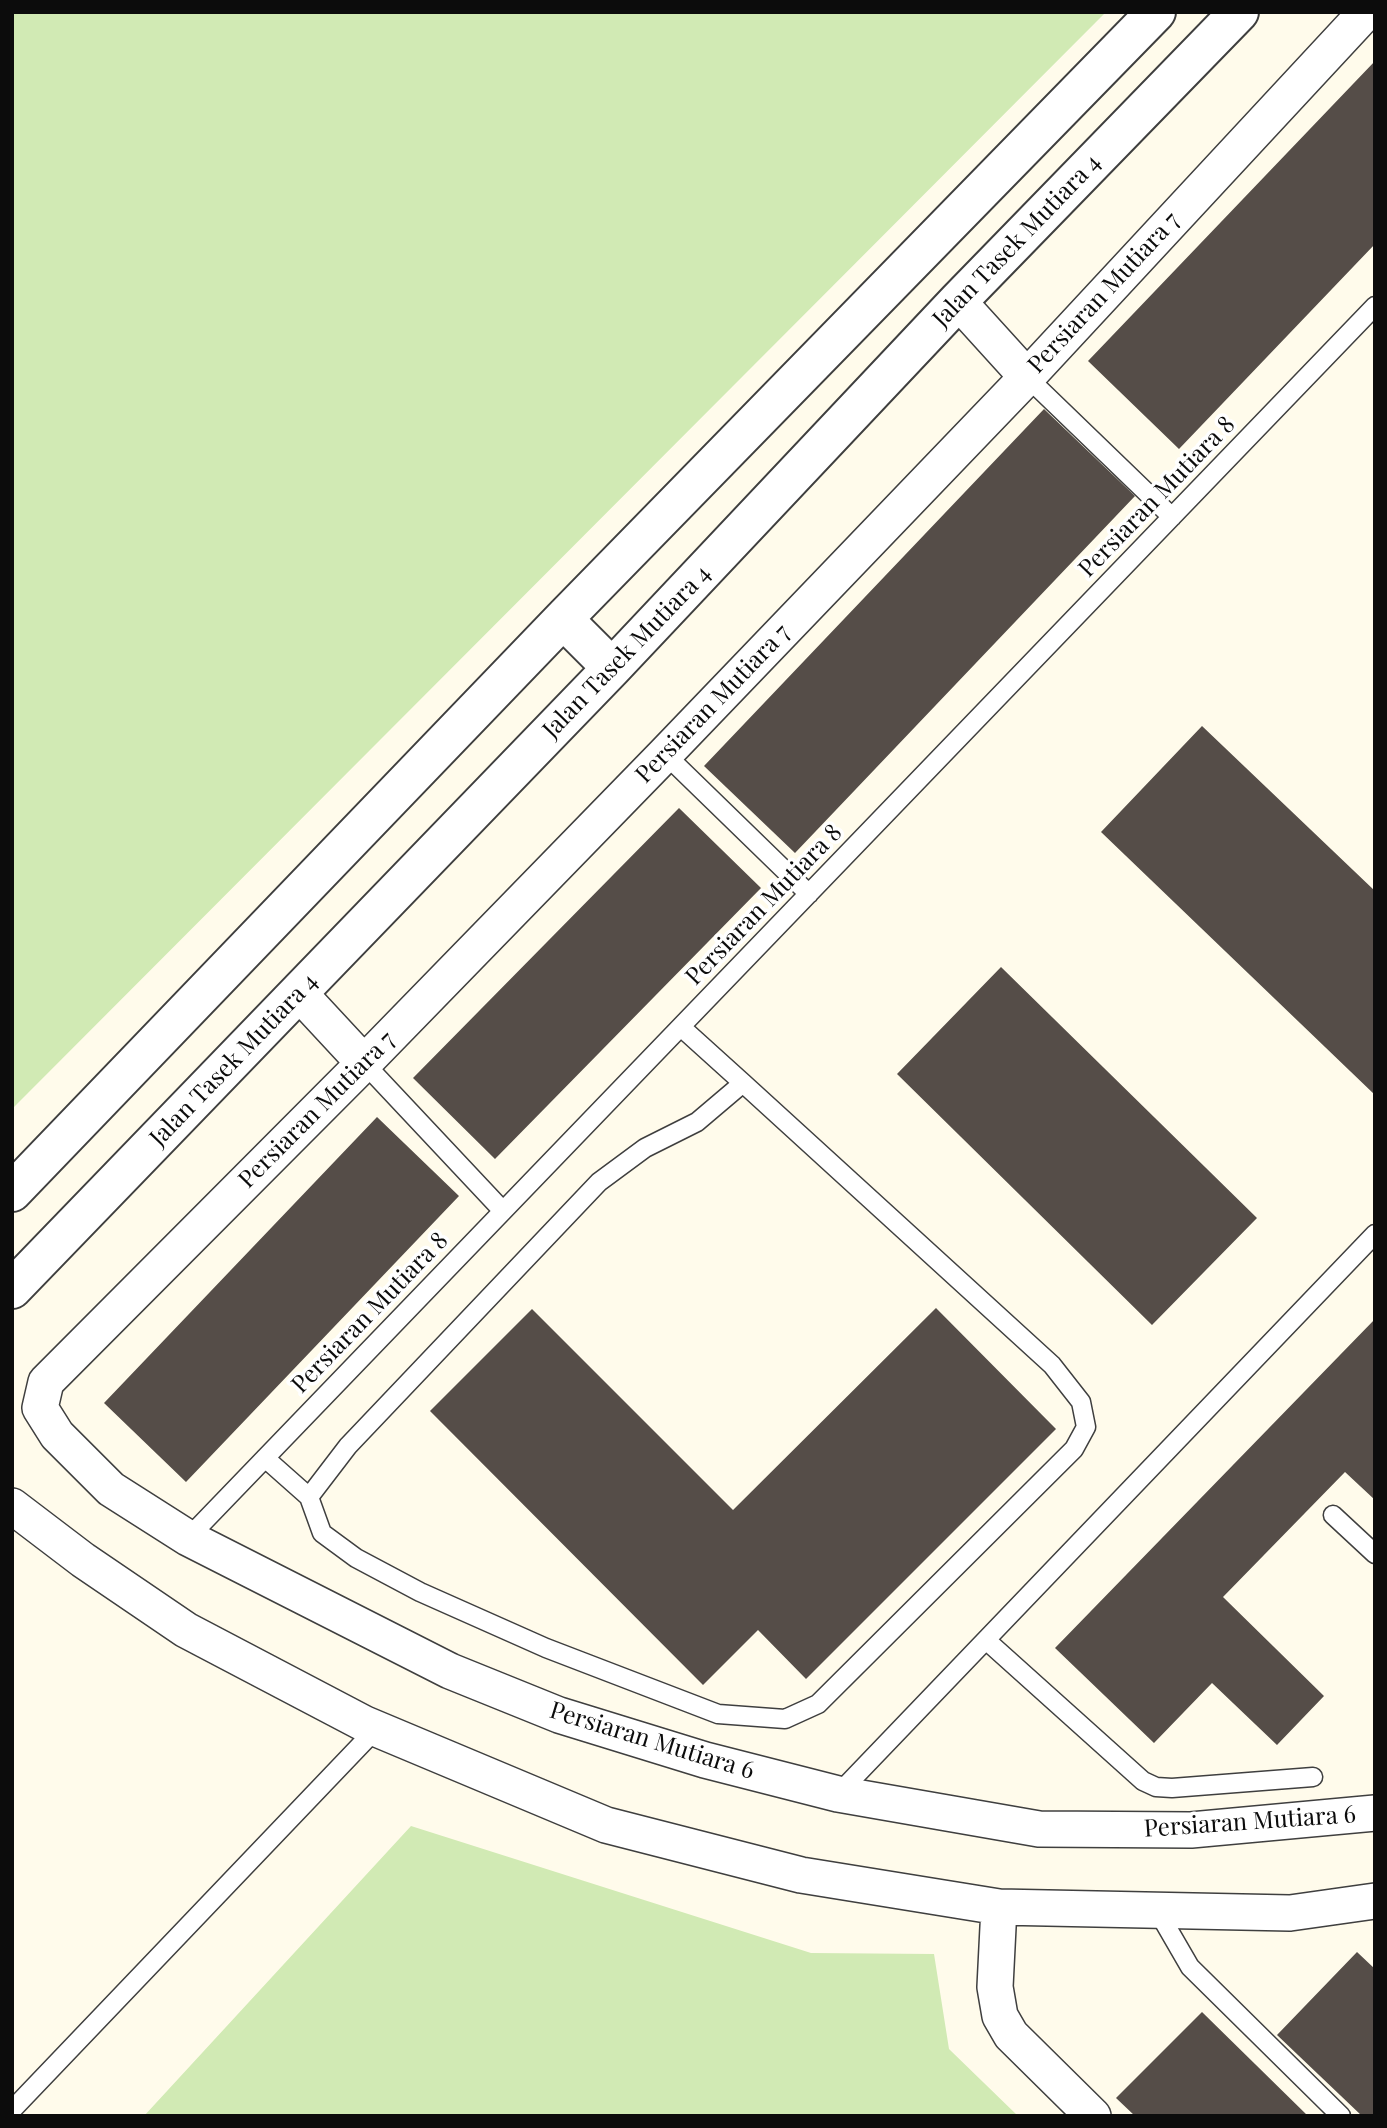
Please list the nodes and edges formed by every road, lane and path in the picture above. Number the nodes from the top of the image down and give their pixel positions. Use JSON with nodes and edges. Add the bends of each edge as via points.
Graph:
{"nodes":[{"id":1,"x":1156,"y":12,"type":"edge"},
{"id":2,"x":1238,"y":12,"type":"edge"},
{"id":3,"x":1366,"y":12,"type":"edge"},
{"id":4,"x":958,"y":301,"type":"junction"},
{"id":5,"x":1375,"y":306,"type":"edge"},
{"id":6,"x":1027,"y":377,"type":"junction"},
{"id":7,"x":1172,"y":517,"type":"junction"},
{"id":8,"x":563,"y":619,"type":"junction"},
{"id":9,"x":612,"y":668,"type":"junction"},
{"id":10,"x":665,"y":754,"type":"junction"},
{"id":11,"x":809,"y":894,"type":"junction"},
{"id":12,"x":299,"y":993,"type":"junction"},
{"id":13,"x":681,"y":1027,"type":"junction"},
{"id":14,"x":365,"y":1063,"type":"junction"},
{"id":15,"x":743,"y":1083,"type":"junction"},
{"id":16,"x":12,"y":1192,"type":"edge"},
{"id":17,"x":503,"y":1211,"type":"junction"},
{"id":18,"x":1375,"y":1234,"type":"edge"},
{"id":19,"x":12,"y":1289,"type":"edge"},
{"id":20,"x":46,"y":1382,"type":"joint"},
{"id":21,"x":265,"y":1458,"type":"junction"},
{"id":22,"x":309,"y":1497,"type":"junction"},
{"id":23,"x":12,"y":1506,"type":"edge"},
{"id":24,"x":1334,"y":1515,"type":"dead end"},
{"id":25,"x":188,"y":1538,"type":"junction"},
{"id":26,"x":1375,"y":1554,"type":"edge"},
{"id":27,"x":986,"y":1640,"type":"junction"},
{"id":28,"x":376,"y":1729,"type":"junction"},
{"id":29,"x":1313,"y":1777,"type":"dead end"},
{"id":30,"x":838,"y":1794,"type":"junction"},
{"id":31,"x":1375,"y":1813,"type":"edge"},
{"id":32,"x":1375,"y":1901,"type":"edge"},
{"id":33,"x":999,"y":1907,"type":"junction"},
{"id":34,"x":1157,"y":1910,"type":"junction"},
{"id":35,"x":12,"y":2110,"type":"edge"},
{"id":36,"x":1093,"y":2116,"type":"edge"},
{"id":37,"x":1341,"y":2116,"type":"edge"}],
"edges":[{"from":1,"to":8,"type":"street"},
{"from":2,"to":4,"type":"street","name":"Jalan Tasek Mutiara 4"},
{"from":3,"to":6,"type":"street","name":"Persiaran Mutiara 7"},
{"from":4,"to":6,"type":"street"},
{"from":4,"to":9,"type":"street","name":"Jalan Tasek Mutiara 4"},
{"from":5,"to":7,"type":"lane","name":"Persiaran Mutiara 8"},
{"from":6,"to":7,"type":"lane"},
{"from":6,"to":10,"type":"street","name":"Persiaran Mutiara 7"},
{"from":7,"to":11,"type":"lane","name":"Persiaran Mutiara 8"},
{"from":8,"to":9,"type":"street"},
{"from":8,"to":16,"type":"street"},
{"from":9,"to":12,"type":"street","name":"Jalan Tasek Mutiara 4"},
{"from":10,"to":11,"type":"lane"},
{"from":10,"to":14,"type":"street","name":"Persiaran Mutiara 7"},
{"from":11,"to":13,"type":"lane","name":"Persiaran Mutiara 8"},
{"from":12,"to":14,"type":"street"},
{"from":12,"to":19,"type":"street","name":"Jalan Tasek Mutiara 4"},
{"from":13,"to":15,"type":"lane"},
{"from":13,"to":17,"type":"lane","name":"Persiaran Mutiara 8"},
{"from":14,"to":17,"type":"lane"},
{"from":14,"to":20,"type":"street","name":"Persiaran Mutiara 7"},
{"from":15,"to":22,"type":"lane","via":[[697,1122],[645,1148],[599,1182],[348,1446]]},
{"from":15,"to":22,"type":"lane","via":[[1052,1365],[1081,1402],[1086,1427],[1074,1449],[818,1704],[785,1719],[718,1714],[546,1648],[419,1592],[356,1558],[322,1533]]},
{"from":17,"to":21,"type":"lane","name":"Persiaran Mutiara 8"},
{"from":18,"to":27,"type":"lane"},
{"from":20,"to":25,"type":"street","name":"Persiaran Mutiara 6","via":[[40,1408],[57,1435],[111,1489]]},
{"from":21,"to":22,"type":"lane"},
{"from":21,"to":25,"type":"lane","name":"Persiaran Mutiara 8"},
{"from":23,"to":28,"type":"street","via":[[186,1630]]},
{"from":24,"to":26,"type":"lane"},
{"from":25,"to":30,"type":"street","name":"Persiaran Mutiara 6","via":[[450,1671],[559,1715],[705,1760]]},
{"from":27,"to":29,"type":"lane","via":[[1143,1781],[1156,1787]]},
{"from":27,"to":30,"type":"lane"},
{"from":28,"to":33,"type":"street","via":[[606,1825],[801,1875]]},
{"from":28,"to":35,"type":"lane"},
{"from":30,"to":31,"type":"street","name":"Persiaran Mutiara 6","via":[[1040,1829],[1191,1830]]},
{"from":32,"to":34,"type":"street","via":[[1290,1913]]},
{"from":33,"to":34,"type":"street"},
{"from":33,"to":36,"type":"street","via":[[995,1987],[1000,2016],[1011,2035]]},
{"from":34,"to":37,"type":"lane","via":[[1190,1967]]}]}
